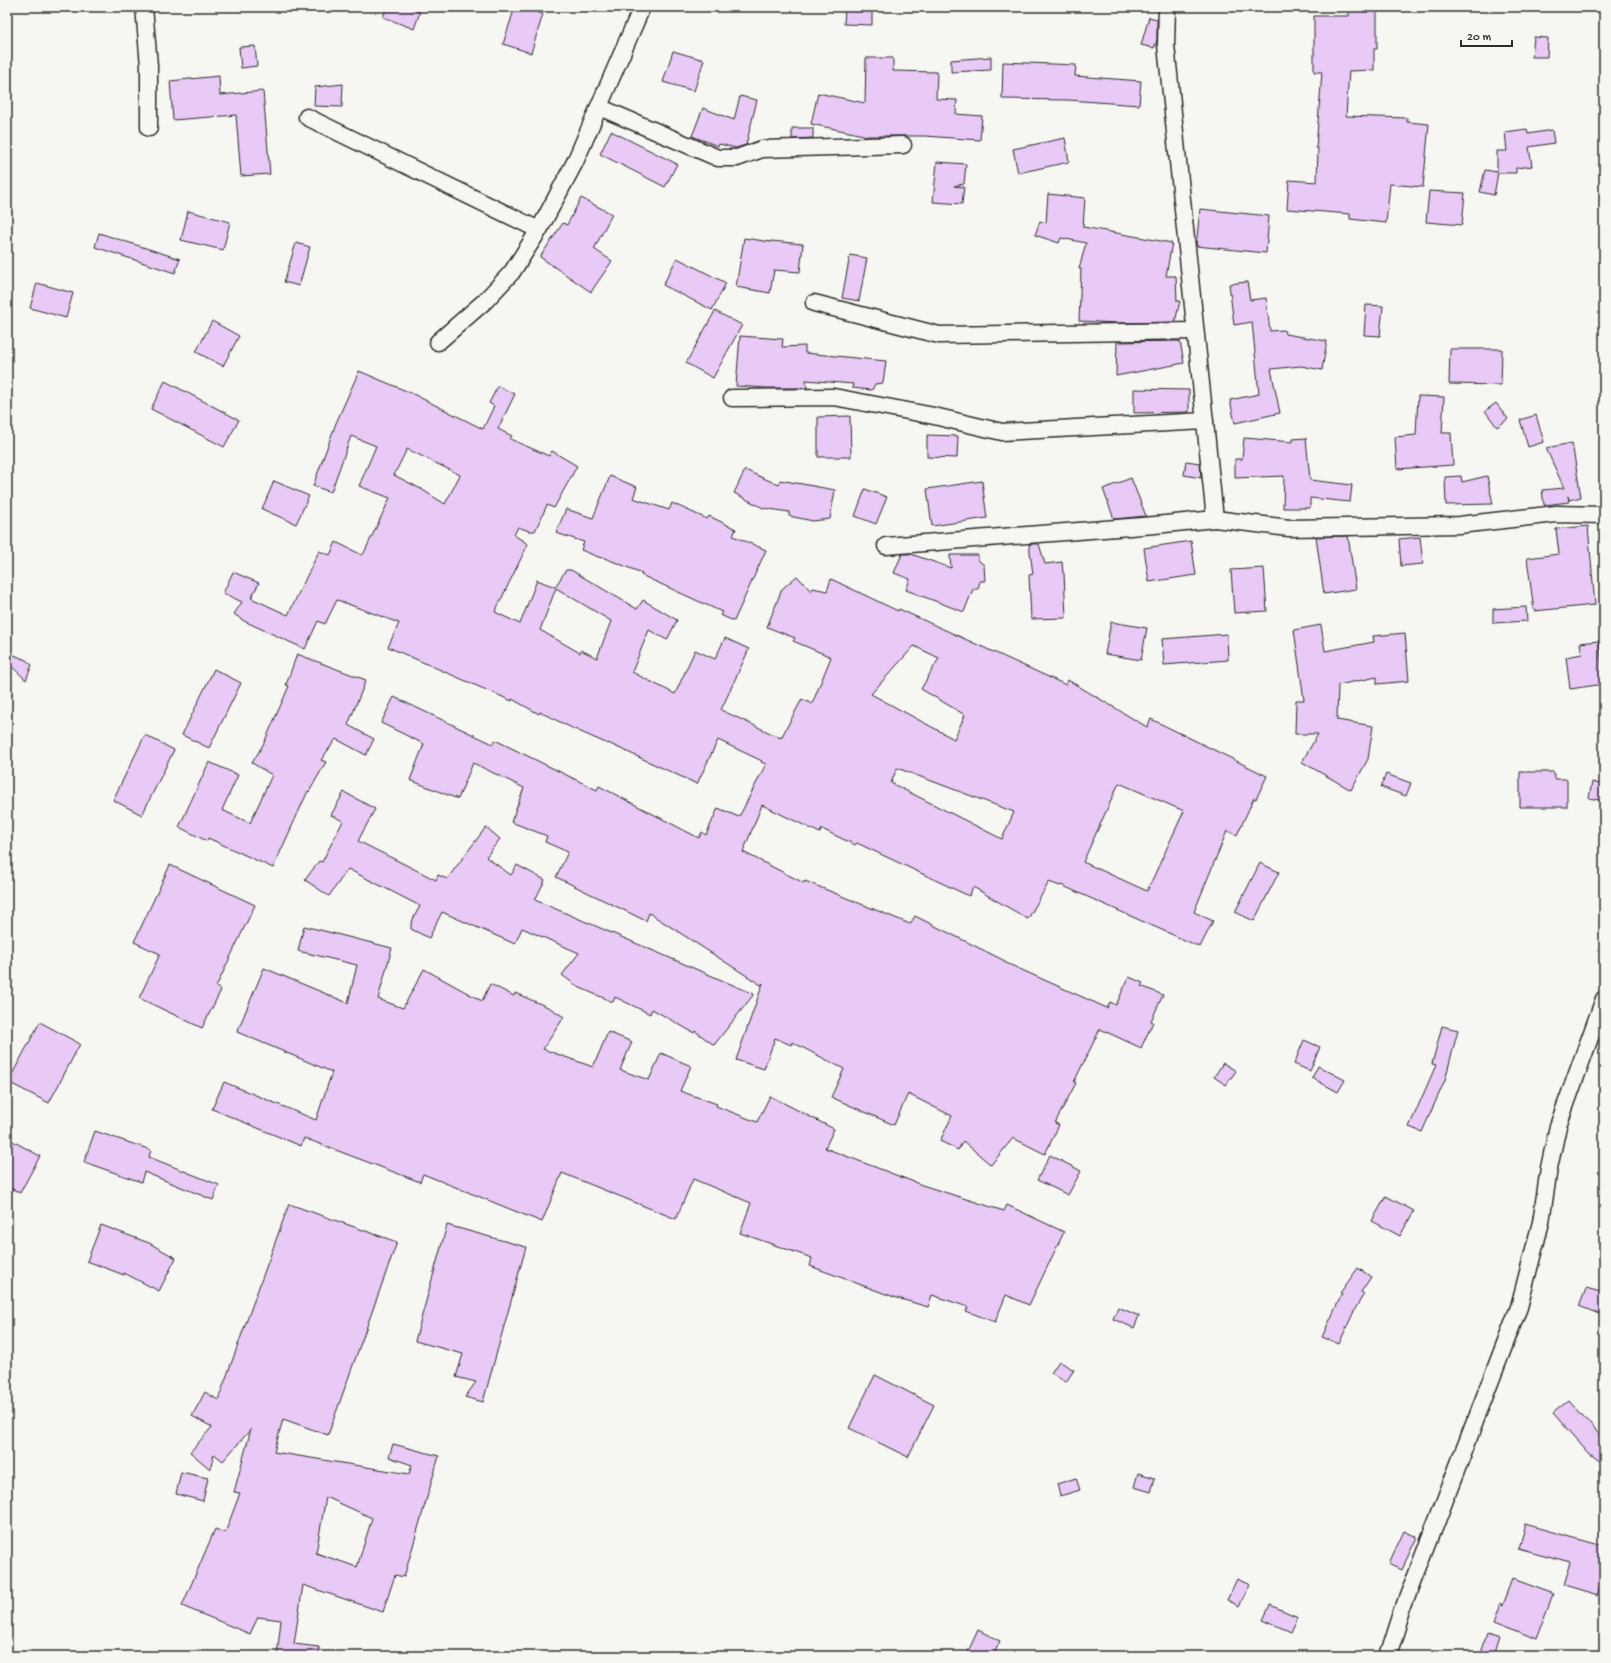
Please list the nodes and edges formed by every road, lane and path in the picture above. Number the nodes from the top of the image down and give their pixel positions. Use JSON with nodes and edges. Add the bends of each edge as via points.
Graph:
{"nodes":[{"id":1,"x":144,"y":7,"type":"edge"},
{"id":2,"x":642,"y":7,"type":"edge"},
{"id":3,"x":1168,"y":7,"type":"edge"},
{"id":4,"x":600,"y":107,"type":"junction"},
{"id":5,"x":307,"y":117,"type":"dead end"},
{"id":6,"x":149,"y":128,"type":"dead end"},
{"id":7,"x":902,"y":145,"type":"dead end"},
{"id":8,"x":538,"y":230,"type":"junction"},
{"id":9,"x":814,"y":303,"type":"dead end"},
{"id":10,"x":1196,"y":331,"type":"junction"},
{"id":11,"x":438,"y":342,"type":"dead end"},
{"id":12,"x":732,"y":398,"type":"dead end"},
{"id":13,"x":1205,"y":422,"type":"junction"},
{"id":14,"x":1604,"y":515,"type":"edge"},
{"id":15,"x":1215,"y":519,"type":"junction"},
{"id":16,"x":886,"y":546,"type":"dead end"},
{"id":17,"x":1604,"y":999,"type":"edge"},
{"id":18,"x":1388,"y":1656,"type":"edge"}],
"edges":[{"from":1,"to":6,"type":"street","via":[[149,66]]},
{"from":2,"to":4,"type":"street"},
{"from":3,"to":10,"type":"street","via":[[1166,46]]},
{"from":4,"to":7,"type":"street","via":[[718,158],[737,158],[762,149]]},
{"from":4,"to":8,"type":"street","via":[[575,162]]},
{"from":5,"to":8,"type":"street"},
{"from":8,"to":11,"type":"street","via":[[512,272],[486,301]]},
{"from":9,"to":10,"type":"street","via":[[939,335]]},
{"from":10,"to":13,"type":"street"},
{"from":12,"to":13,"type":"street","via":[[834,397],[1002,432]]},
{"from":13,"to":15,"type":"street"},
{"from":14,"to":15,"type":"street","via":[[1556,514],[1459,525],[1289,528]]},
{"from":15,"to":16,"type":"street"},
{"from":17,"to":18,"type":"street","via":[[1558,1126],[1541,1222],[1519,1307],[1403,1609]]}]}
